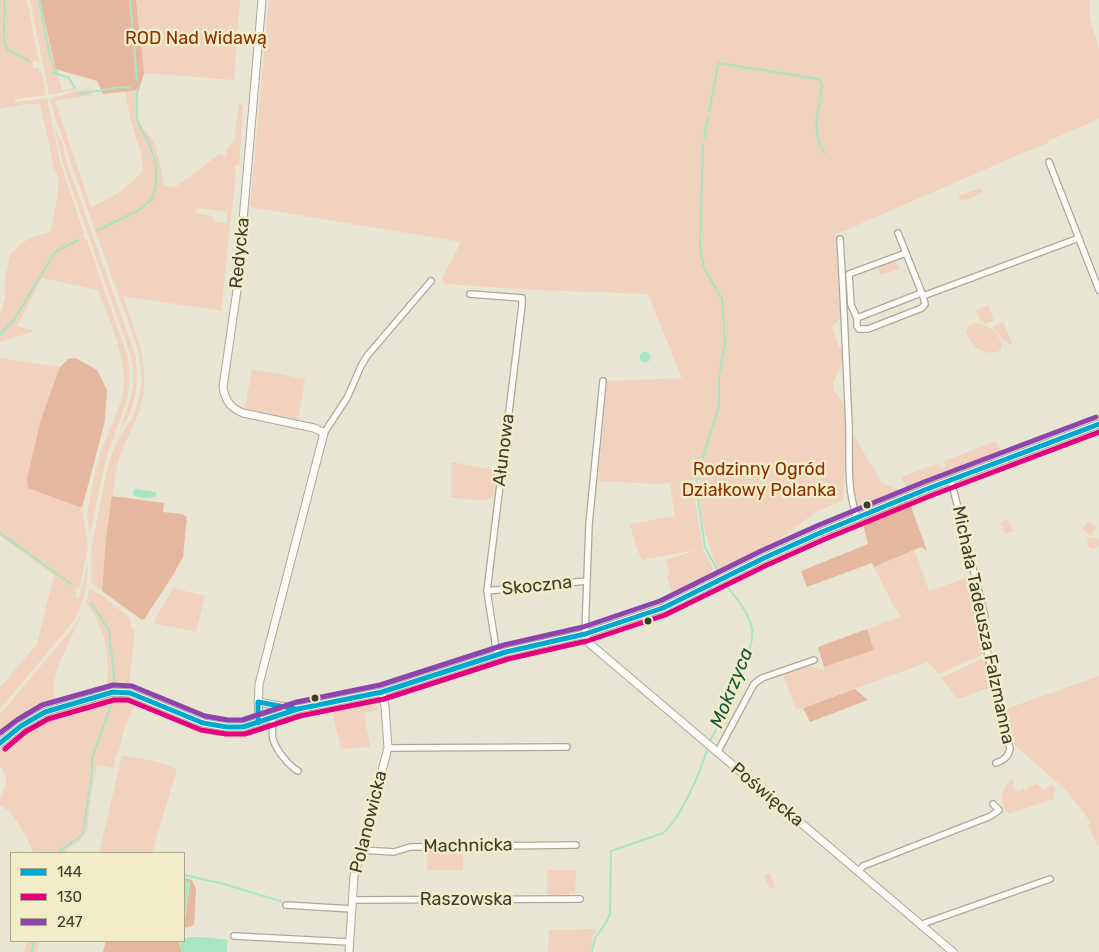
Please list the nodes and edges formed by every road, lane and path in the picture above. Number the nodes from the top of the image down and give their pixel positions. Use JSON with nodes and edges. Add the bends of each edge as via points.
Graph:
{"nodes":[{"id":1,"x":262,"y":0,"type":"edge"},
{"id":2,"x":1049,"y":162,"type":"dead end"},
{"id":3,"x":898,"y":233,"type":"dead end"},
{"id":4,"x":1079,"y":238,"type":"junction"},
{"id":5,"x":840,"y":239,"type":"dead end"},
{"id":6,"x":906,"y":253,"type":"junction"},
{"id":7,"x":431,"y":281,"type":"dead end"},
{"id":8,"x":1099,"y":290,"type":"edge"},
{"id":9,"x":470,"y":294,"type":"dead end"},
{"id":10,"x":922,"y":295,"type":"junction"},
{"id":11,"x":857,"y":318,"type":"junction"},
{"id":12,"x":603,"y":381,"type":"dead end"},
{"id":13,"x":1099,"y":424,"type":"edge"},
{"id":14,"x":324,"y":433,"type":"junction"},
{"id":15,"x":951,"y":480,"type":"junction"},
{"id":16,"x":857,"y":517,"type":"junction"},
{"id":17,"x":586,"y":581,"type":"junction"},
{"id":18,"x":487,"y":590,"type":"junction"},
{"id":19,"x":585,"y":634,"type":"junction"},
{"id":20,"x":497,"y":655,"type":"junction"},
{"id":21,"x":814,"y":660,"type":"dead end"},
{"id":22,"x":382,"y":692,"type":"junction"},
{"id":23,"x":258,"y":702,"type":"junction"},
{"id":24,"x":298,"y":709,"type":"junction"},
{"id":25,"x":272,"y":718,"type":"junction"},
{"id":26,"x":258,"y":723,"type":"junction"},
{"id":27,"x":0,"y":743,"type":"edge"},
{"id":28,"x":567,"y":747,"type":"dead end"},
{"id":29,"x":388,"y":748,"type":"junction"},
{"id":30,"x":717,"y":753,"type":"junction"},
{"id":31,"x":996,"y":763,"type":"dead end"},
{"id":32,"x":298,"y":771,"type":"dead end"},
{"id":33,"x":992,"y":804,"type":"dead end"},
{"id":34,"x":576,"y":845,"type":"dead end"},
{"id":35,"x":362,"y":850,"type":"junction"},
{"id":36,"x":858,"y":872,"type":"junction"},
{"id":37,"x":1050,"y":879,"type":"dead end"},
{"id":38,"x":580,"y":899,"type":"dead end"},
{"id":39,"x":352,"y":900,"type":"junction"},
{"id":40,"x":286,"y":906,"type":"dead end"},
{"id":41,"x":352,"y":909,"type":"junction"},
{"id":42,"x":922,"y":926,"type":"junction"},
{"id":43,"x":234,"y":936,"type":"dead end"},
{"id":44,"x":349,"y":942,"type":"junction"},
{"id":45,"x":349,"y":952,"type":"edge"},
{"id":46,"x":953,"y":952,"type":"edge"}],
"edges":[{"from":1,"to":14,"type":"street","name":"Redycka","via":[[237,290],[223,386],[225,396],[235,410]]},
{"from":2,"to":4,"type":"street"},
{"from":3,"to":6,"type":"street"},
{"from":4,"to":8,"type":"street"},
{"from":4,"to":10,"type":"street"},
{"from":5,"to":16,"type":"street","via":[[850,446],[849,488]]},
{"from":6,"to":10,"type":"street"},
{"from":6,"to":11,"type":"street","via":[[849,274],[851,305]]},
{"from":7,"to":14,"type":"street","via":[[368,356],[347,398]]},
{"from":9,"to":18,"type":"street","name":"Ałunowa","via":[[522,298]]},
{"from":10,"to":11,"type":"street"},
{"from":10,"to":11,"type":"street","via":[[926,304],[922,308],[868,329],[859,329]]},
{"from":12,"to":17,"type":"street"},
{"from":13,"to":15,"type":"street"},
{"from":14,"to":23,"type":"street","via":[[259,684]]},
{"from":15,"to":16,"type":"street"},
{"from":15,"to":31,"type":"street","name":"Michała Tadeusza Falzmanna","via":[[985,616],[982,629],[1010,749],[1003,761]]},
{"from":16,"to":19,"type":"street","via":[[778,551],[663,608]]},
{"from":17,"to":18,"type":"street","name":"Skoczna"},
{"from":17,"to":19,"type":"street"},
{"from":18,"to":20,"type":"street","name":"Ałunowa"},
{"from":19,"to":20,"type":"street"},
{"from":19,"to":30,"type":"street","name":"Poświęcka","via":[[592,646]]},
{"from":20,"to":22,"type":"street"},
{"from":21,"to":30,"type":"street","via":[[758,681]]},
{"from":22,"to":24,"type":"street"},
{"from":22,"to":29,"type":"street","name":"Polanowicka"},
{"from":23,"to":24,"type":"street"},
{"from":23,"to":26,"type":"street"},
{"from":24,"to":25,"type":"street"},
{"from":25,"to":26,"type":"street"},
{"from":25,"to":32,"type":"street","via":[[275,744],[287,762]]},
{"from":26,"to":27,"type":"street","via":[[238,727],[215,726],[130,693],[112,692],[45,712]]},
{"from":28,"to":29,"type":"street"},
{"from":29,"to":35,"type":"street","name":"Polanowicka"},
{"from":30,"to":36,"type":"street","name":"Poświęcka"},
{"from":33,"to":36,"type":"street","via":[[999,810],[991,816],[863,866]]},
{"from":34,"to":35,"type":"street","name":"Machnicka","via":[[410,847],[394,852]]},
{"from":35,"to":39,"type":"street","name":"Polanowicka","via":[[354,876]]},
{"from":36,"to":42,"type":"street","name":"Poświęcka"},
{"from":37,"to":42,"type":"street"},
{"from":38,"to":39,"type":"street","name":"Raszowska"},
{"from":39,"to":41,"type":"street","name":"Polanowicka"},
{"from":40,"to":41,"type":"street"},
{"from":41,"to":44,"type":"street","name":"Polanowicka"},
{"from":42,"to":46,"type":"street","name":"Poświęcka"},
{"from":43,"to":44,"type":"street"},
{"from":44,"to":45,"type":"street","name":"Polanowicka"}]}
